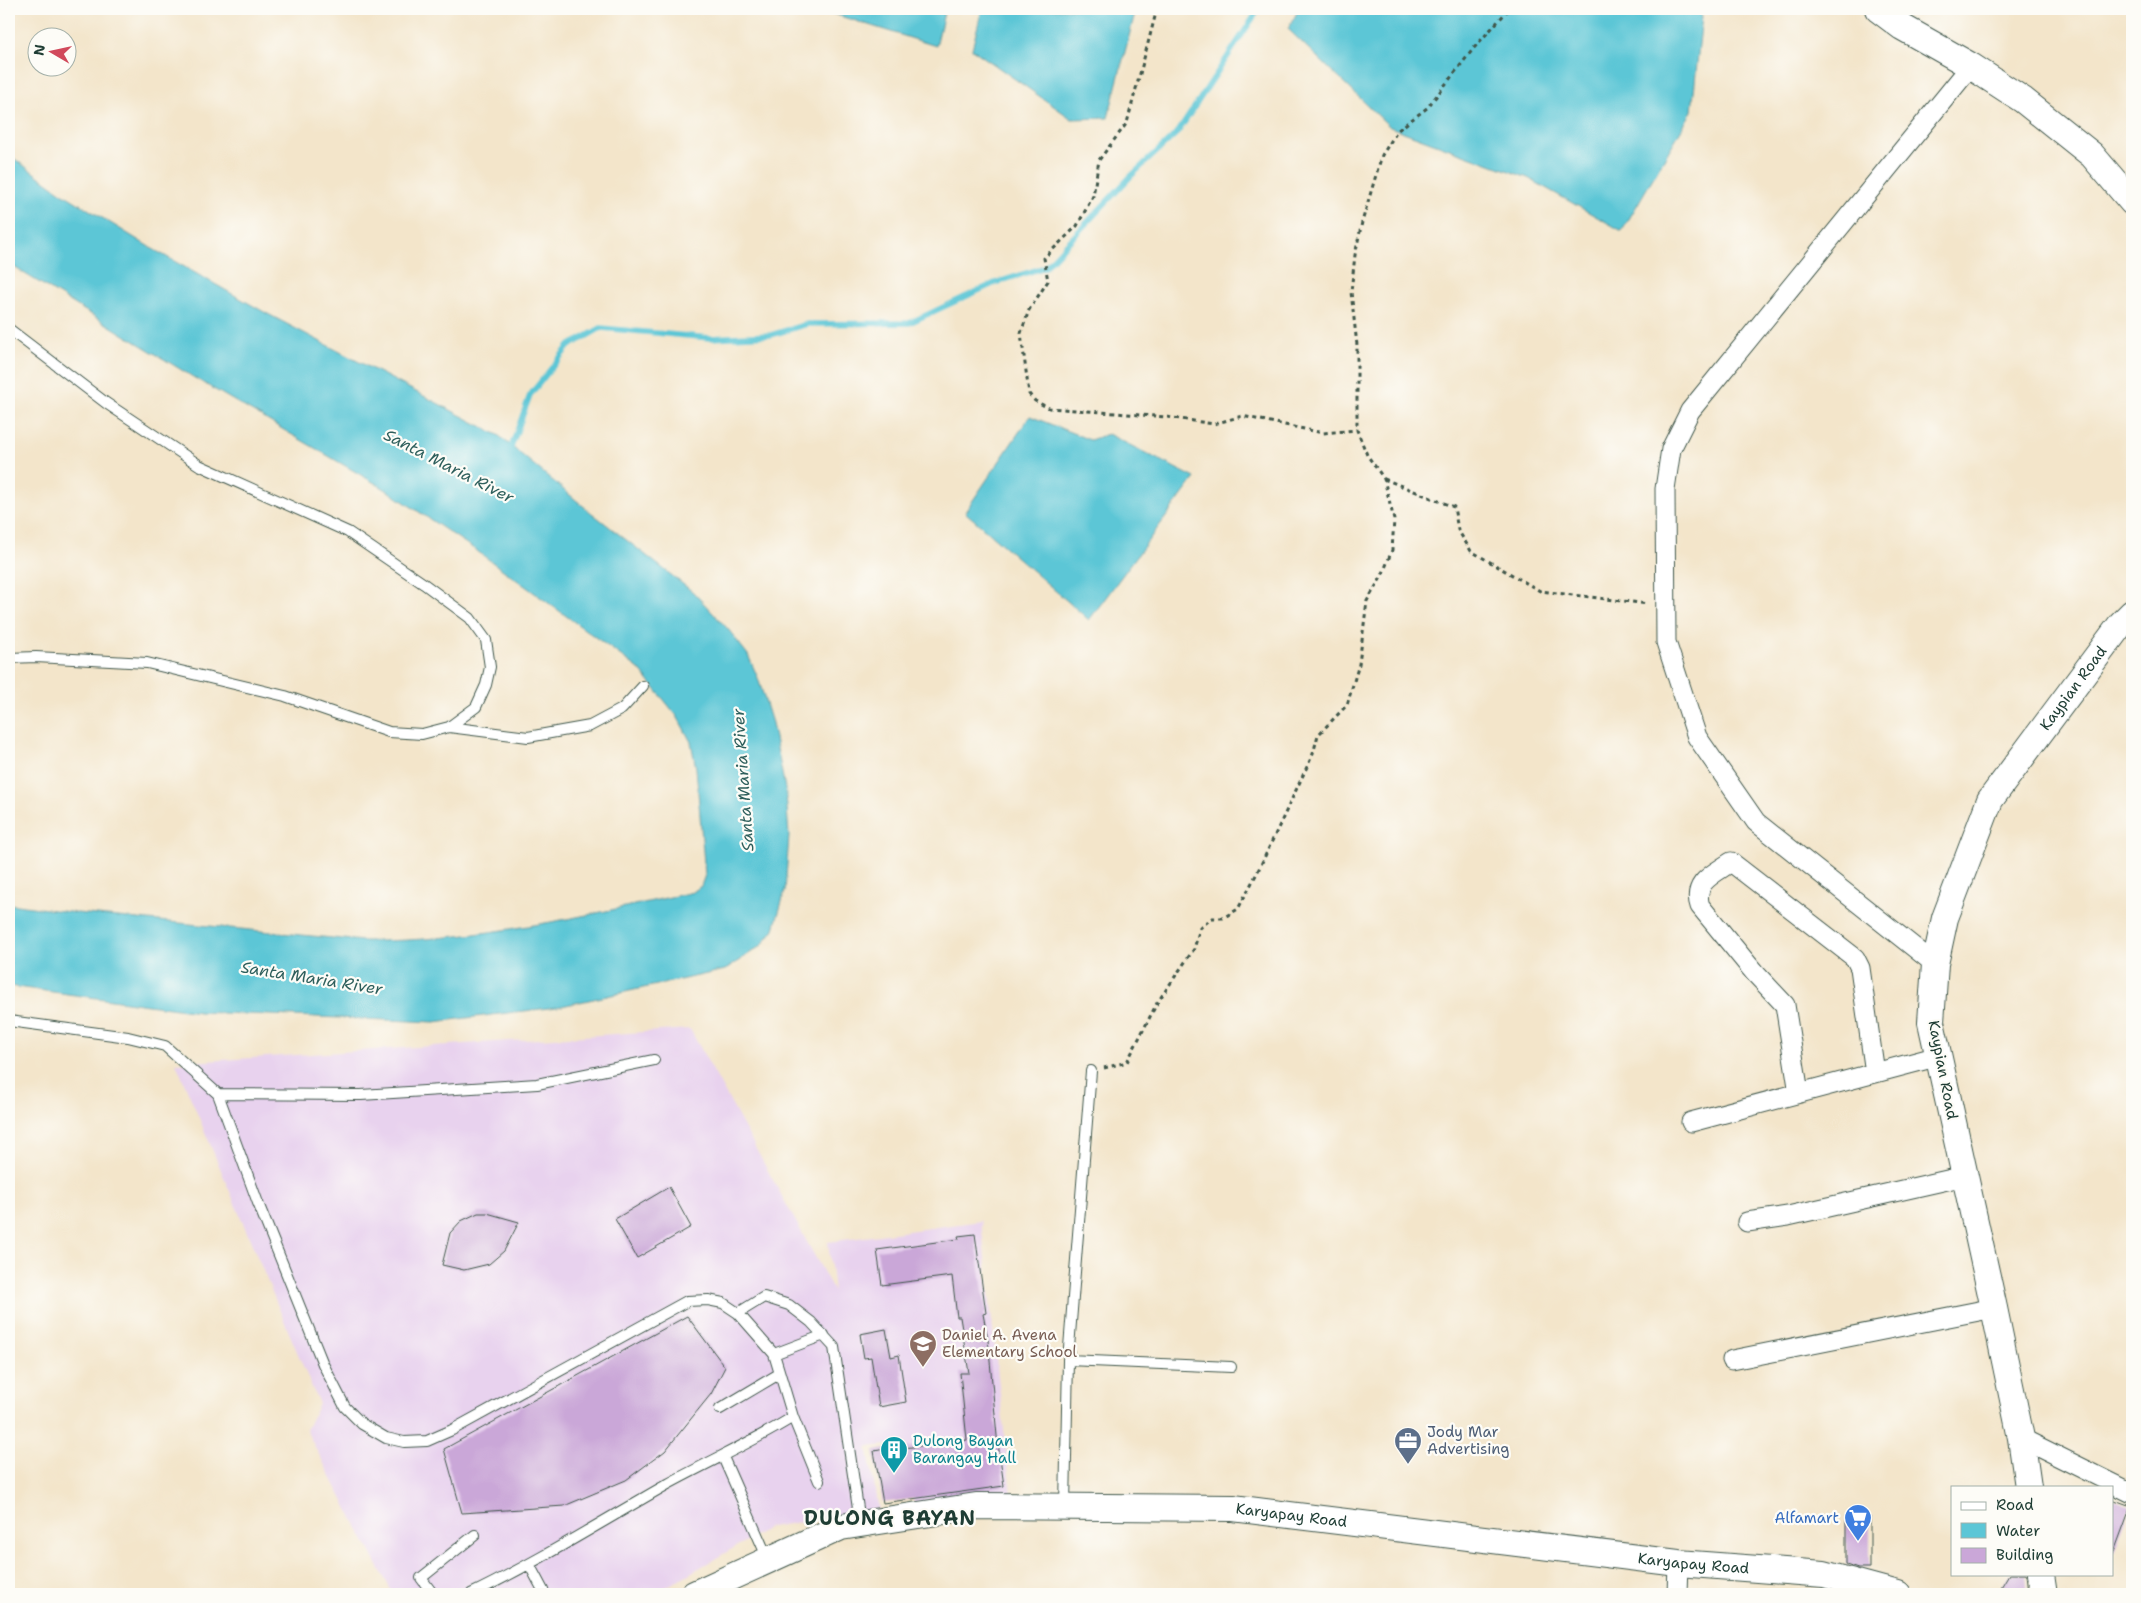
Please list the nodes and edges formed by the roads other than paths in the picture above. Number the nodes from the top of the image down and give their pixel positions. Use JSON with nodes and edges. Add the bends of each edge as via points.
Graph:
{"nodes":[{"id":1,"x":1878,"y":9,"type":"edge"},
{"id":2,"x":1971,"y":66,"type":"junction"},
{"id":3,"x":2132,"y":202,"type":"edge"},
{"id":4,"x":9,"y":329,"type":"edge"},
{"id":5,"x":2132,"y":614,"type":"edge"},
{"id":6,"x":9,"y":658,"type":"edge"},
{"id":7,"x":643,"y":686,"type":"dead end"},
{"id":8,"x":449,"y":727,"type":"junction"},
{"id":9,"x":1935,"y":964,"type":"junction"},
{"id":10,"x":9,"y":1021,"type":"edge"},
{"id":11,"x":1939,"y":1056,"type":"junction"},
{"id":12,"x":654,"y":1060,"type":"dead end"},
{"id":13,"x":1091,"y":1071,"type":"road end"},
{"id":14,"x":1875,"y":1073,"type":"junction"},
{"id":15,"x":1799,"y":1093,"type":"junction"},
{"id":16,"x":218,"y":1094,"type":"junction"},
{"id":17,"x":1690,"y":1122,"type":"dead end"},
{"id":18,"x":1966,"y":1176,"type":"junction"},
{"id":19,"x":1747,"y":1222,"type":"dead end"},
{"id":20,"x":1994,"y":1308,"type":"junction"},
{"id":21,"x":738,"y":1313,"type":"junction"},
{"id":22,"x":824,"y":1335,"type":"junction"},
{"id":23,"x":774,"y":1354,"type":"junction"},
{"id":24,"x":1068,"y":1360,"type":"junction"},
{"id":25,"x":1732,"y":1360,"type":"dead end"},
{"id":26,"x":1231,"y":1367,"type":"dead end"},
{"id":27,"x":780,"y":1374,"type":"junction"},
{"id":28,"x":720,"y":1409,"type":"dead end"},
{"id":29,"x":793,"y":1417,"type":"junction"},
{"id":30,"x":2021,"y":1438,"type":"junction"},
{"id":31,"x":723,"y":1457,"type":"junction"},
{"id":32,"x":820,"y":1481,"type":"dead end"},
{"id":33,"x":2028,"y":1486,"type":"edge"},
{"id":34,"x":2132,"y":1493,"type":"edge"},
{"id":35,"x":1065,"y":1507,"type":"junction"},
{"id":36,"x":860,"y":1524,"type":"junction"},
{"id":37,"x":475,"y":1535,"type":"dead end"},
{"id":38,"x":769,"y":1560,"type":"junction"},
{"id":39,"x":1678,"y":1563,"type":"junction"},
{"id":40,"x":529,"y":1564,"type":"junction"},
{"id":41,"x":2041,"y":1576,"type":"edge"},
{"id":42,"x":434,"y":1594,"type":"edge"},
{"id":43,"x":471,"y":1594,"type":"edge"},
{"id":44,"x":545,"y":1594,"type":"edge"},
{"id":45,"x":694,"y":1594,"type":"edge"},
{"id":46,"x":1678,"y":1594,"type":"edge"},
{"id":47,"x":1898,"y":1594,"type":"edge"},
{"id":48,"x":2044,"y":1594,"type":"edge"}],
"edges":[{"from":1,"to":2,"type":"main road","via":[[1902,27]]},
{"from":2,"to":3,"type":"main road","via":[[2023,100],[2092,155]]},
{"from":2,"to":9,"type":"street","via":[[1690,411],[1671,449],[1665,489],[1666,642],[1697,737],[1756,822]]},
{"from":4,"to":8,"type":"lane","via":[[106,403],[199,465],[348,532],[470,618],[486,640],[490,667],[476,707]]},
{"from":5,"to":9,"type":"main road","name":"Kaypian Road","via":[[2121,624],[1990,800],[1945,918]]},
{"from":6,"to":8,"type":"lane","via":[[147,663],[285,696],[389,732],[422,734]]},
{"from":7,"to":8,"type":"lane","via":[[622,709],[590,726],[528,737]]},
{"from":9,"to":11,"type":"main road","name":"Kaypian Road","via":[[1931,1022]]},
{"from":10,"to":16,"type":"lane","via":[[128,1037],[165,1046]]},
{"from":11,"to":14,"type":"street"},
{"from":11,"to":18,"type":"main road","name":"Kaypian Road"},
{"from":12,"to":16,"type":"lane","via":[[537,1084],[361,1096]]},
{"from":13,"to":24,"type":"lane"},
{"from":14,"to":15,"type":"street"},
{"from":14,"to":15,"type":"street","via":[[1860,968],[1855,958],[1731,862],[1703,881],[1697,898],[1700,906],[1754,972],[1786,1005]]},
{"from":15,"to":17,"type":"street"},
{"from":16,"to":21,"type":"lane","via":[[323,1364],[345,1407],[362,1424],[386,1438],[404,1442],[427,1441],[443,1434],[688,1301],[708,1300]]},
{"from":18,"to":19,"type":"street"},
{"from":18,"to":20,"type":"main road","name":"Kaypian Road"},
{"from":20,"to":25,"type":"street"},
{"from":20,"to":30,"type":"main road","name":"Kaypian Road"},
{"from":21,"to":22,"type":"lane","via":[[764,1297],[789,1305]]},
{"from":21,"to":23,"type":"lane"},
{"from":22,"to":23,"type":"lane"},
{"from":22,"to":36,"type":"lane","via":[[834,1347]]},
{"from":23,"to":27,"type":"lane"},
{"from":24,"to":26,"type":"lane"},
{"from":24,"to":35,"type":"lane"},
{"from":27,"to":28,"type":"lane"},
{"from":27,"to":29,"type":"lane"},
{"from":29,"to":31,"type":"lane"},
{"from":29,"to":32,"type":"lane"},
{"from":30,"to":33,"type":"main road","name":"Kaypian Road"},
{"from":30,"to":34,"type":"street"},
{"from":31,"to":38,"type":"lane"},
{"from":31,"to":40,"type":"lane"},
{"from":35,"to":36,"type":"main road","name":"Karyapay Road","via":[[976,1506]]},
{"from":35,"to":39,"type":"main road","name":"Karyapay Road","via":[[1233,1508]]},
{"from":36,"to":38,"type":"main road","name":"Karyapay Road","via":[[841,1527]]},
{"from":37,"to":42,"type":"lane","via":[[421,1578]]},
{"from":38,"to":45,"type":"main road","name":"Karyapay Road"},
{"from":39,"to":46,"type":"street"},
{"from":39,"to":47,"type":"main road","name":"Karyapay Road","via":[[1824,1574]]},
{"from":40,"to":43,"type":"lane"},
{"from":40,"to":44,"type":"lane"},
{"from":41,"to":48,"type":"main road"}]}
